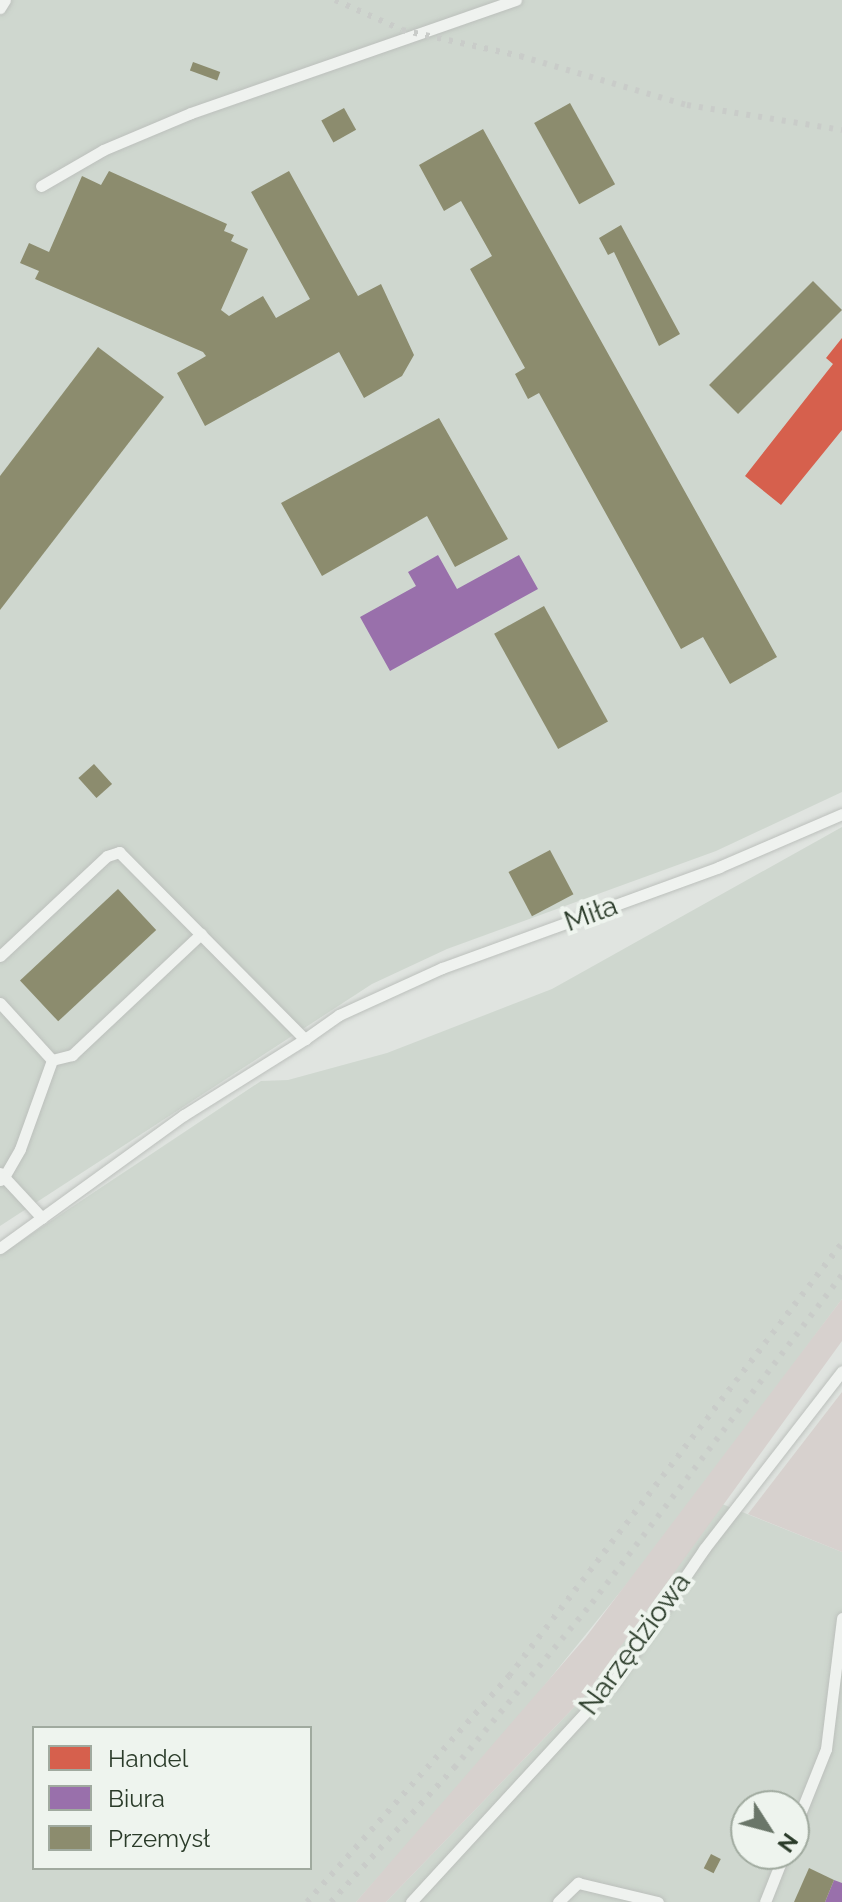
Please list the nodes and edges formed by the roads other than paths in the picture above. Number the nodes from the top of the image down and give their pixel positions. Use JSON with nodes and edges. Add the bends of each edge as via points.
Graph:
{"nodes":[{"id":1,"x":5,"y":0,"type":"edge"},
{"id":2,"x":516,"y":0,"type":"edge"},
{"id":3,"x":0,"y":8,"type":"edge"},
{"id":4,"x":41,"y":186,"type":"dead end"},
{"id":5,"x":842,"y":814,"type":"edge"},
{"id":6,"x":201,"y":934,"type":"junction"},
{"id":7,"x":0,"y":956,"type":"edge"},
{"id":8,"x":0,"y":1003,"type":"edge"},
{"id":9,"x":305,"y":1039,"type":"junction"},
{"id":10,"x":52,"y":1060,"type":"junction"},
{"id":11,"x":1,"y":1177,"type":"edge"},
{"id":12,"x":42,"y":1218,"type":"junction"},
{"id":13,"x":0,"y":1248,"type":"edge"},
{"id":14,"x":842,"y":1371,"type":"edge"},
{"id":15,"x":842,"y":1618,"type":"edge"},
{"id":16,"x":810,"y":1790,"type":"edge"},
{"id":17,"x":778,"y":1870,"type":"edge"},
{"id":18,"x":411,"y":1902,"type":"edge"},
{"id":19,"x":558,"y":1902,"type":"edge"},
{"id":20,"x":658,"y":1902,"type":"edge"},
{"id":21,"x":765,"y":1902,"type":"edge"}],
"edges":[{"from":1,"to":3,"type":"lane"},
{"from":2,"to":4,"type":"lane","via":[[191,113],[103,150]]},
{"from":5,"to":9,"type":"lane","name":"Miła","via":[[719,867],[442,968],[339,1015]]},
{"from":6,"to":7,"type":"lane","via":[[119,852],[107,856]]},
{"from":6,"to":9,"type":"lane"},
{"from":6,"to":10,"type":"lane","via":[[72,1055]]},
{"from":8,"to":10,"type":"lane"},
{"from":9,"to":12,"type":"lane","name":"Miła","via":[[184,1115]]},
{"from":10,"to":11,"type":"lane","via":[[20,1149]]},
{"from":11,"to":12,"type":"lane"},
{"from":12,"to":13,"type":"lane","name":"Miła"},
{"from":14,"to":18,"type":"lane","name":"Narzędziowa","via":[[704,1549],[614,1681]]},
{"from":15,"to":16,"type":"lane","via":[[826,1749]]},
{"from":17,"to":21,"type":"lane"},
{"from":19,"to":20,"type":"lane","via":[[578,1883]]}]}
